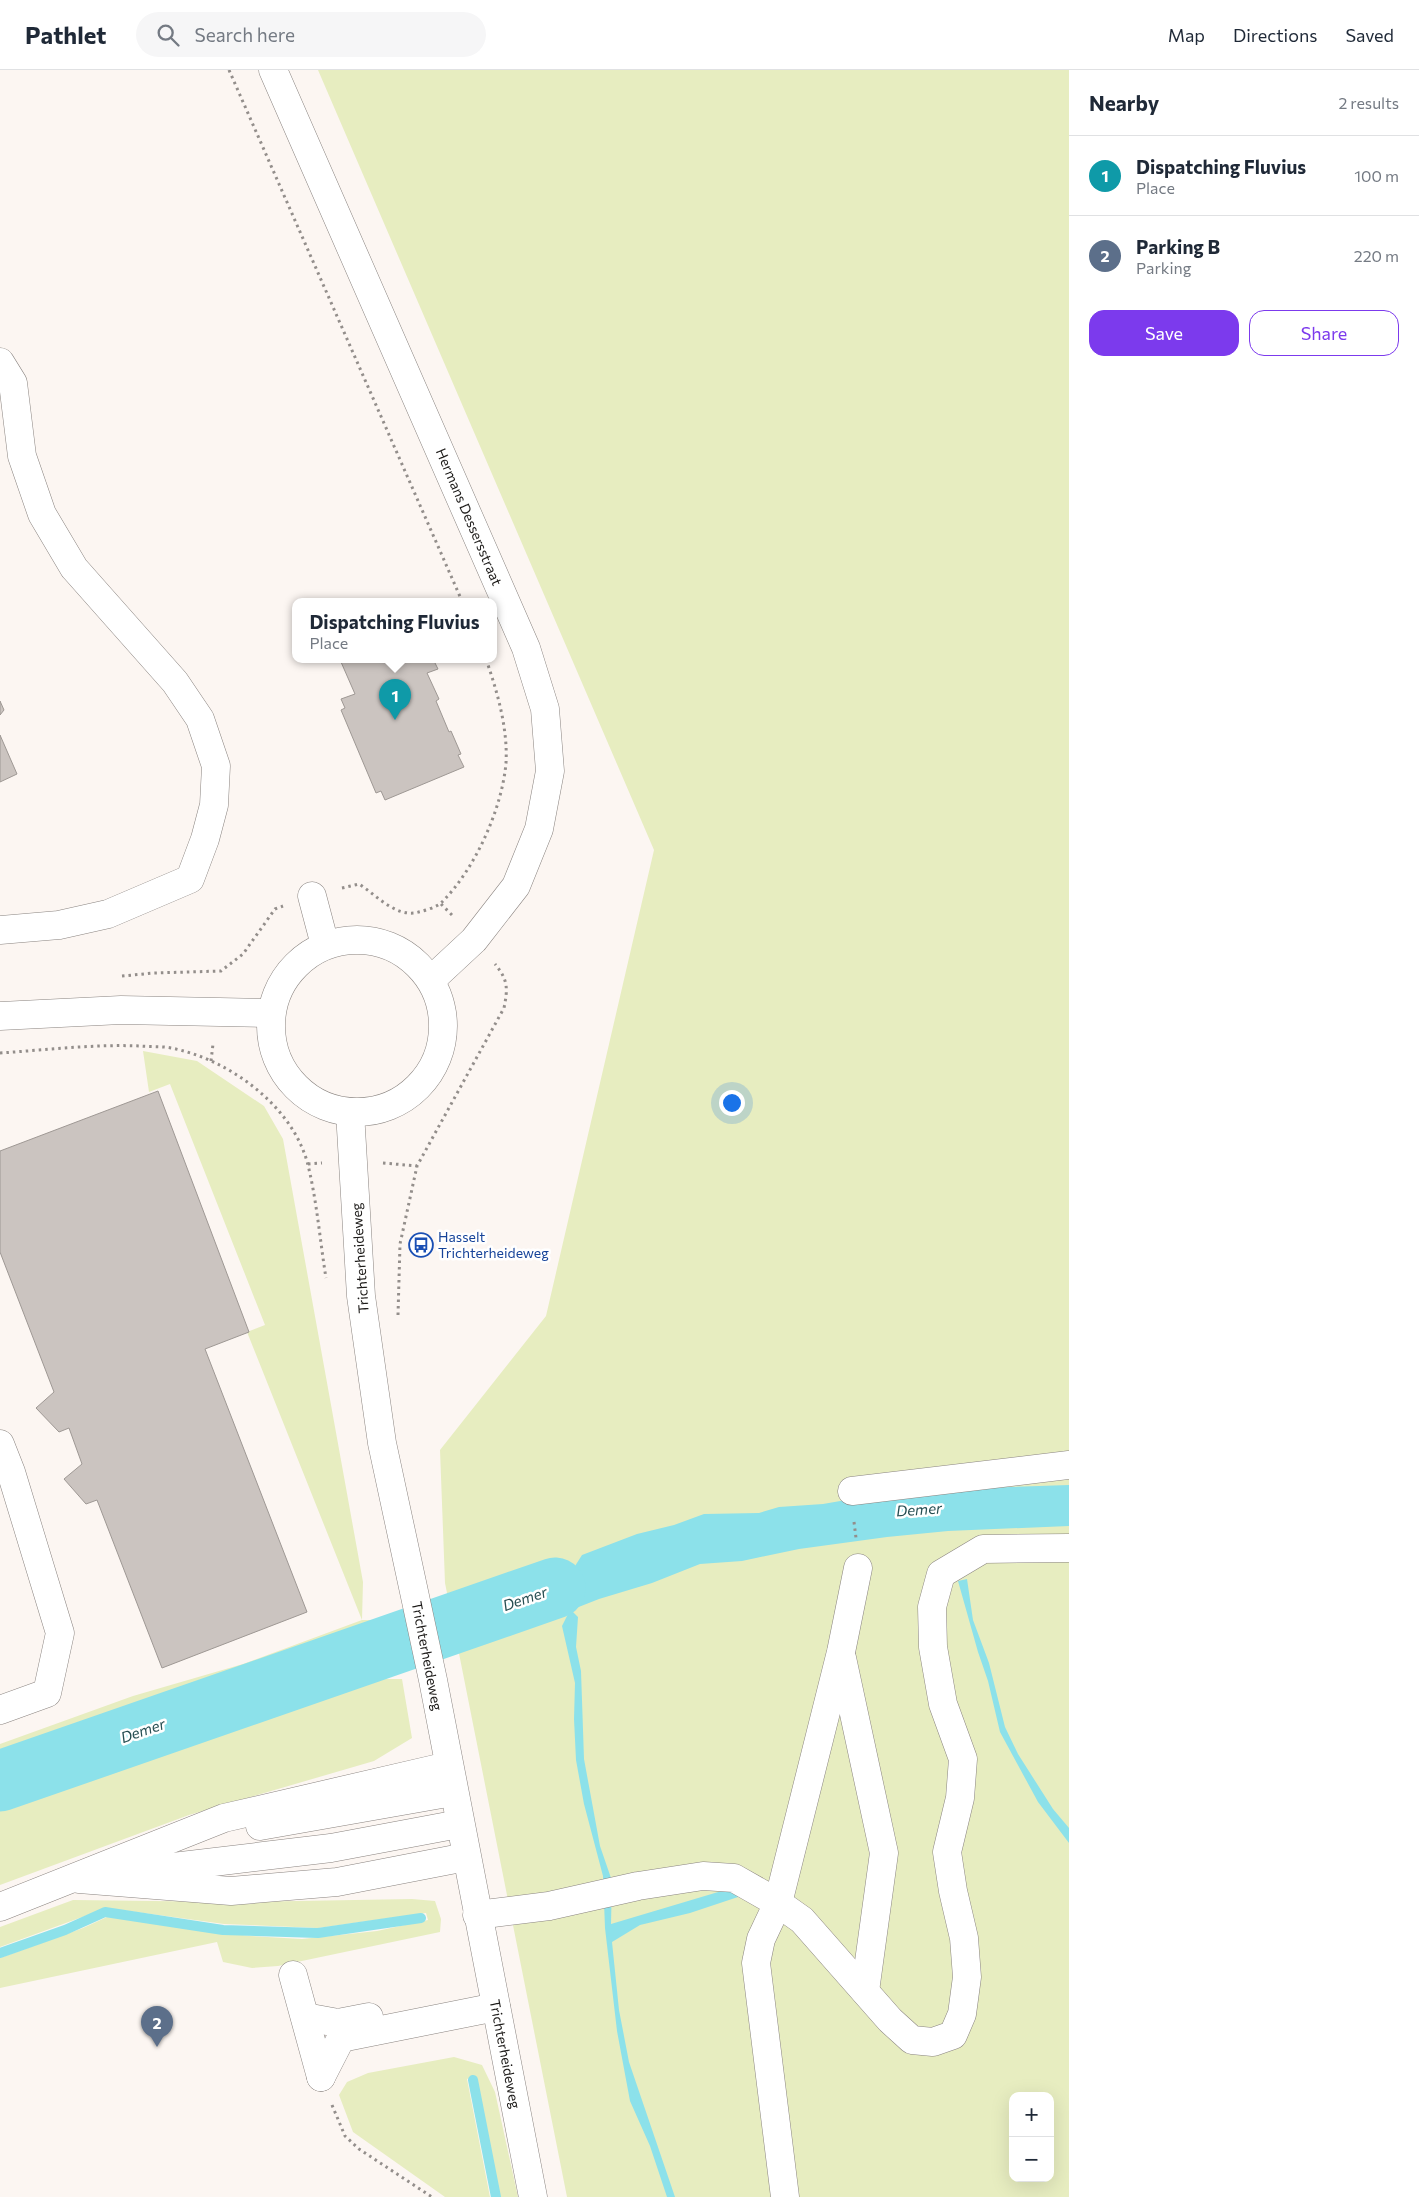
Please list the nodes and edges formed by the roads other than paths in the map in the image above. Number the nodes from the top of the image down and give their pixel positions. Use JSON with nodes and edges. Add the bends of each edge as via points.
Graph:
{"nodes":[{"id":1,"x":273,"y":70,"type":"edge"},
{"id":2,"x":0,"y":362,"type":"edge"},
{"id":3,"x":312,"y":896,"type":"road end"},
{"id":4,"x":0,"y":930,"type":"edge"},
{"id":5,"x":325,"y":945,"type":"junction"},
{"id":6,"x":430,"y":980,"type":"junction"},
{"id":7,"x":271,"y":1013,"type":"junction"},
{"id":8,"x":0,"y":1016,"type":"edge"},
{"id":9,"x":350,"y":1112,"type":"junction"},
{"id":10,"x":0,"y":1444,"type":"edge"},
{"id":11,"x":1069,"y":1465,"type":"edge"},
{"id":12,"x":852,"y":1490,"type":"road end"},
{"id":13,"x":1069,"y":1548,"type":"edge"},
{"id":14,"x":858,"y":1568,"type":"road end"},
{"id":15,"x":841,"y":1652,"type":"junction"},
{"id":16,"x":0,"y":1710,"type":"edge"},
{"id":17,"x":458,"y":1815,"type":"junction"},
{"id":18,"x":76,"y":1878,"type":"junction"},
{"id":19,"x":778,"y":1903,"type":"junction"},
{"id":20,"x":0,"y":1907,"type":"edge"},
{"id":21,"x":477,"y":1915,"type":"junction"},
{"id":22,"x":293,"y":1975,"type":"dead end"},
{"id":23,"x":865,"y":1991,"type":"junction"},
{"id":24,"x":495,"y":2007,"type":"junction"},
{"id":25,"x":305,"y":2017,"type":"junction"},
{"id":26,"x":533,"y":2197,"type":"edge"},
{"id":27,"x":785,"y":2197,"type":"edge"}],
"edges":[{"from":1,"to":6,"type":"street","name":"Hermans Dessersstraat","via":[[522,639],[545,709],[550,771],[538,829],[516,886],[474,940]]},
{"from":2,"to":4,"type":"street","via":[[13,383],[22,456],[42,514],[74,568],[180,690],[200,719],[216,766],[214,805],[190,879],[108,914],[60,925]]},
{"from":3,"to":5,"type":"street"},
{"from":5,"to":6,"type":"street","via":[[354,939],[384,944],[410,958]]},
{"from":5,"to":7,"type":"street","via":[[300,961],[281,984]]},
{"from":6,"to":9,"type":"street","via":[[442,1010],[442,1041],[431,1071],[410,1094],[382,1109]]},
{"from":7,"to":8,"type":"street","via":[[122,1010]]},
{"from":7,"to":9,"type":"street","via":[[271,1041],[280,1068],[298,1090],[322,1106]]},
{"from":9,"to":17,"type":"street","name":"Trichterheideweg","via":[[361,1296],[382,1443],[433,1680]]},
{"from":10,"to":16,"type":"street","via":[[60,1633],[47,1693]]},
{"from":11,"to":12,"type":"street"},
{"from":13,"to":23,"type":"street","via":[[983,1549],[941,1574],[932,1607],[933,1647],[943,1704],[963,1758],[960,1798],[947,1852],[952,1891],[964,1938],[967,1977],[962,2014],[953,2035],[933,2042],[912,2040]]},
{"from":14,"to":15,"type":"street"},
{"from":15,"to":19,"type":"street"},
{"from":15,"to":23,"type":"street","via":[[884,1853]]},
{"from":17,"to":18,"type":"street","via":[[227,1847]]},
{"from":17,"to":18,"type":"street","via":[[224,1818]]},
{"from":17,"to":18,"type":"street","via":[[338,1882],[231,1891]]},
{"from":17,"to":21,"type":"street","name":"Trichterheideweg"},
{"from":18,"to":20,"type":"street"},
{"from":19,"to":21,"type":"street","via":[[734,1878],[703,1876],[638,1886],[549,1906]]},
{"from":19,"to":23,"type":"street","via":[[802,1920]]},
{"from":19,"to":27,"type":"street","via":[[761,1939],[756,1963]]},
{"from":21,"to":24,"type":"street","name":"Trichterheideweg"},
{"from":22,"to":25,"type":"street"},
{"from":24,"to":25,"type":"street","via":[[338,2023]]},
{"from":24,"to":25,"type":"street","via":[[344,2053],[321,2077]]},
{"from":24,"to":26,"type":"street","name":"Trichterheideweg"}]}
